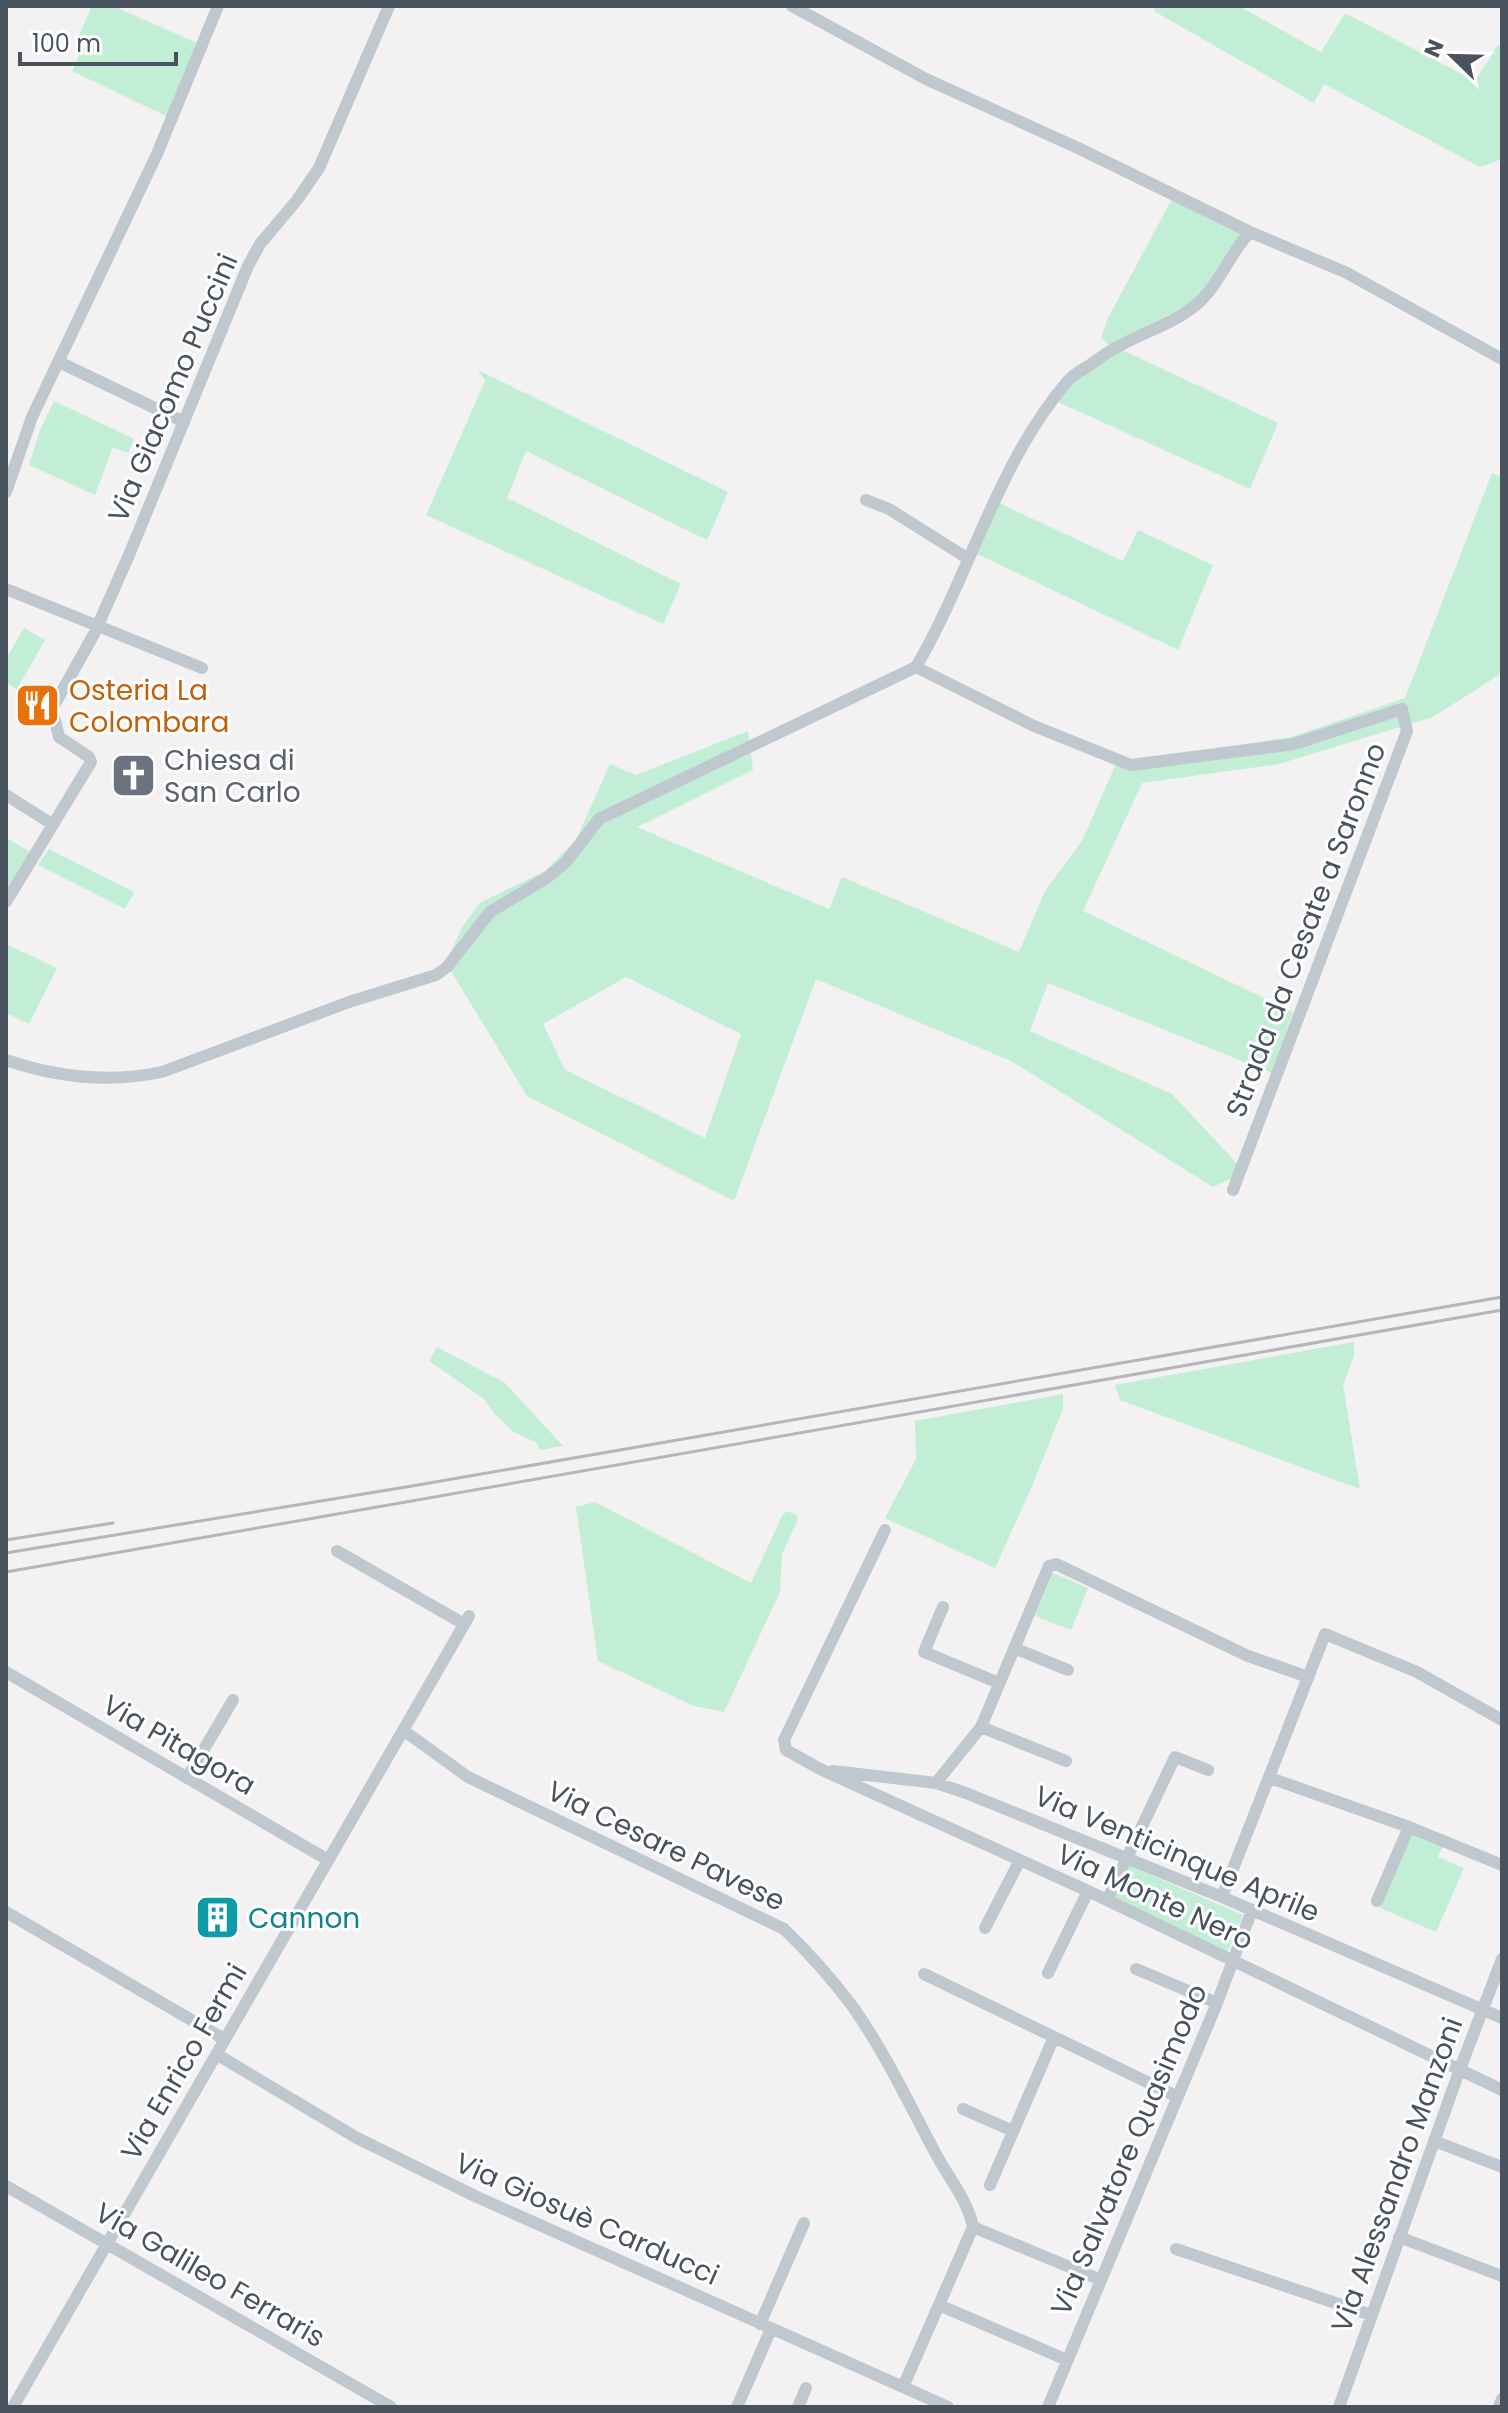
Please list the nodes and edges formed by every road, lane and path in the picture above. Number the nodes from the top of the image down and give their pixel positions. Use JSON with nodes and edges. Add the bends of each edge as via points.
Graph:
{"nodes":[{"id":1,"x":218,"y":6,"type":"edge"},
{"id":2,"x":389,"y":6,"type":"edge"},
{"id":3,"x":792,"y":6,"type":"edge"},
{"id":4,"x":1250,"y":232,"type":"junction"},
{"id":5,"x":1502,"y":359,"type":"edge"},
{"id":6,"x":59,"y":362,"type":"junction"},
{"id":7,"x":184,"y":422,"type":"junction"},
{"id":8,"x":6,"y":492,"type":"edge"},
{"id":9,"x":866,"y":500,"type":"dead end"},
{"id":10,"x":967,"y":558,"type":"junction"},
{"id":11,"x":6,"y":589,"type":"edge"},
{"id":12,"x":96,"y":624,"type":"junction"},
{"id":13,"x":916,"y":667,"type":"junction"},
{"id":14,"x":202,"y":668,"type":"dead end"},
{"id":15,"x":6,"y":795,"type":"edge"},
{"id":16,"x":52,"y":824,"type":"junction"},
{"id":17,"x":6,"y":902,"type":"edge"},
{"id":18,"x":6,"y":1060,"type":"edge"},
{"id":19,"x":1233,"y":1190,"type":"dead end"},
{"id":20,"x":885,"y":1530,"type":"dead end"},
{"id":21,"x":337,"y":1551,"type":"dead end"},
{"id":22,"x":943,"y":1607,"type":"dead end"},
{"id":23,"x":1014,"y":1648,"type":"junction"},
{"id":24,"x":1068,"y":1670,"type":"dead end"},
{"id":25,"x":6,"y":1672,"type":"edge"},
{"id":26,"x":1308,"y":1677,"type":"junction"},
{"id":27,"x":999,"y":1683,"type":"junction"},
{"id":28,"x":233,"y":1700,"type":"dead end"},
{"id":29,"x":1502,"y":1720,"type":"edge"},
{"id":30,"x":981,"y":1727,"type":"junction"},
{"id":31,"x":403,"y":1730,"type":"junction"},
{"id":32,"x":1066,"y":1761,"type":"dead end"},
{"id":33,"x":822,"y":1770,"type":"junction"},
{"id":34,"x":1208,"y":1770,"type":"dead end"},
{"id":35,"x":187,"y":1778,"type":"junction"},
{"id":36,"x":1270,"y":1778,"type":"junction"},
{"id":37,"x":936,"y":1783,"type":"junction"},
{"id":38,"x":1409,"y":1827,"type":"junction"},
{"id":39,"x":1127,"y":1858,"type":"junction"},
{"id":40,"x":328,"y":1860,"type":"junction"},
{"id":41,"x":1020,"y":1860,"type":"junction"},
{"id":42,"x":1502,"y":1865,"type":"edge"},
{"id":43,"x":1088,"y":1891,"type":"junction"},
{"id":44,"x":1222,"y":1897,"type":"junction"},
{"id":45,"x":1107,"y":1900,"type":"junction"},
{"id":46,"x":1377,"y":1901,"type":"dead end"},
{"id":47,"x":1252,"y":1910,"type":"junction"},
{"id":48,"x":6,"y":1912,"type":"edge"},
{"id":49,"x":985,"y":1928,"type":"dead end"},
{"id":50,"x":1502,"y":1959,"type":"edge"},
{"id":51,"x":1233,"y":1960,"type":"junction"},
{"id":52,"x":1136,"y":1969,"type":"dead end"},
{"id":53,"x":1048,"y":1973,"type":"dead end"},
{"id":54,"x":924,"y":1974,"type":"dead end"},
{"id":55,"x":1217,"y":2003,"type":"junction"},
{"id":56,"x":1483,"y":2010,"type":"junction"},
{"id":57,"x":1502,"y":2018,"type":"edge"},
{"id":58,"x":1054,"y":2037,"type":"junction"},
{"id":59,"x":224,"y":2039,"type":"junction"},
{"id":60,"x":216,"y":2054,"type":"junction"},
{"id":61,"x":1460,"y":2069,"type":"junction"},
{"id":62,"x":1502,"y":2090,"type":"edge"},
{"id":63,"x":1178,"y":2097,"type":"junction"},
{"id":64,"x":963,"y":2109,"type":"dead end"},
{"id":65,"x":1013,"y":2131,"type":"junction"},
{"id":66,"x":1434,"y":2141,"type":"junction"},
{"id":67,"x":1502,"y":2167,"type":"edge"},
{"id":68,"x":990,"y":2185,"type":"dead end"},
{"id":69,"x":6,"y":2186,"type":"edge"},
{"id":70,"x":804,"y":2223,"type":"dead end"},
{"id":71,"x":973,"y":2227,"type":"junction"},
{"id":72,"x":1399,"y":2237,"type":"junction"},
{"id":73,"x":107,"y":2244,"type":"junction"},
{"id":74,"x":1176,"y":2249,"type":"dead end"},
{"id":75,"x":1502,"y":2276,"type":"edge"},
{"id":76,"x":1101,"y":2280,"type":"junction"},
{"id":77,"x":939,"y":2305,"type":"junction"},
{"id":78,"x":1371,"y":2315,"type":"junction"},
{"id":79,"x":766,"y":2326,"type":"junction"},
{"id":80,"x":1067,"y":2360,"type":"junction"},
{"id":81,"x":903,"y":2387,"type":"junction"},
{"id":82,"x":806,"y":2388,"type":"dead end"},
{"id":83,"x":1502,"y":2399,"type":"edge"},
{"id":84,"x":13,"y":2407,"type":"edge"},
{"id":85,"x":391,"y":2407,"type":"edge"},
{"id":86,"x":737,"y":2407,"type":"edge"},
{"id":87,"x":798,"y":2407,"type":"edge"},
{"id":88,"x":948,"y":2407,"type":"edge"},
{"id":89,"x":1048,"y":2407,"type":"edge"},
{"id":90,"x":1339,"y":2407,"type":"edge"},
{"id":91,"x":1499,"y":2407,"type":"edge"}],
"edges":[{"from":1,"to":6,"type":"street","via":[[157,154]]},
{"from":2,"to":7,"type":"street","name":"Via Giacomo Puccini","via":[[319,168],[248,266]]},
{"from":3,"to":4,"type":"street","via":[[926,79]]},
{"from":4,"to":5,"type":"street","via":[[1347,273]]},
{"from":4,"to":10,"type":"street","via":[[1195,305],[1117,346],[1068,380],[1037,422]]},
{"from":6,"to":7,"type":"street"},
{"from":6,"to":8,"type":"street","via":[[26,431]]},
{"from":7,"to":12,"type":"street","name":"Via Giacomo Puccini"},
{"from":9,"to":10,"type":"street"},
{"from":10,"to":13,"type":"street","via":[[939,628]]},
{"from":11,"to":12,"type":"street"},
{"from":12,"to":14,"type":"street"},
{"from":12,"to":16,"type":"street","name":"Via Giacomo Puccini","via":[[52,709],[59,737],[91,762]]},
{"from":13,"to":18,"type":"street","via":[[599,819],[566,862],[490,912],[436,975],[162,1072],[85,1077],[38,1071]]},
{"from":13,"to":19,"type":"street","name":"Strada da Cesate a Saronno","via":[[1034,726],[1131,765],[1294,744],[1402,709],[1407,731]]},
{"from":15,"to":16,"type":"street"},
{"from":16,"to":17,"type":"street"},
{"from":20,"to":33,"type":"street","name":"Via Monte Nero","via":[[784,1740],[786,1750]]},
{"from":21,"to":31,"type":"street","name":"Via Enrico Fermi","via":[[466,1620]]},
{"from":22,"to":27,"type":"street","via":[[924,1652]]},
{"from":23,"to":24,"type":"street"},
{"from":23,"to":26,"type":"street","via":[[1049,1566],[1056,1564],[1248,1656]]},
{"from":23,"to":27,"type":"street"},
{"from":25,"to":35,"type":"street","name":"Via Pitagora"},
{"from":26,"to":29,"type":"street","via":[[1325,1634],[1417,1672]]},
{"from":26,"to":36,"type":"street"},
{"from":27,"to":30,"type":"street"},
{"from":28,"to":35,"type":"street"},
{"from":30,"to":32,"type":"street"},
{"from":30,"to":37,"type":"street"},
{"from":31,"to":40,"type":"street","name":"Via Enrico Fermi"},
{"from":31,"to":71,"type":"street","name":"Via Cesare Pavese","via":[[468,1777],[784,1929],[817,1962],[879,2048],[970,2211]]},
{"from":33,"to":37,"type":"street","name":"Via Venticinque Aprile"},
{"from":33,"to":41,"type":"street","name":"Via Monte Nero"},
{"from":34,"to":39,"type":"street","via":[[1175,1757]]},
{"from":35,"to":40,"type":"street","name":"Via Pitagora"},
{"from":36,"to":38,"type":"street"},
{"from":36,"to":44,"type":"street"},
{"from":37,"to":39,"type":"street","name":"Via Venticinque Aprile"},
{"from":38,"to":42,"type":"street"},
{"from":38,"to":46,"type":"street"},
{"from":39,"to":44,"type":"street","name":"Via Venticinque Aprile"},
{"from":39,"to":45,"type":"street"},
{"from":40,"to":59,"type":"street","name":"Via Enrico Fermi"},
{"from":41,"to":43,"type":"street","name":"Via Monte Nero"},
{"from":41,"to":49,"type":"street"},
{"from":43,"to":45,"type":"street","name":"Via Monte Nero"},
{"from":43,"to":53,"type":"street"},
{"from":44,"to":47,"type":"street","name":"Via Venticinque Aprile"},
{"from":45,"to":51,"type":"street","name":"Via Monte Nero"},
{"from":47,"to":51,"type":"street","name":"Via Salvatore Quasimodo"},
{"from":47,"to":56,"type":"street","name":"Via Venticinque Aprile"},
{"from":48,"to":59,"type":"street"},
{"from":50,"to":56,"type":"street","name":"Via Alessandro Manzoni"},
{"from":51,"to":55,"type":"street","name":"Via Salvatore Quasimodo"},
{"from":51,"to":61,"type":"street","name":"Via Monte Nero"},
{"from":52,"to":55,"type":"street"},
{"from":54,"to":58,"type":"street"},
{"from":55,"to":63,"type":"street","name":"Via Salvatore Quasimodo"},
{"from":56,"to":57,"type":"street","name":"Via Venticinque Aprile"},
{"from":56,"to":61,"type":"street","name":"Via Alessandro Manzoni"},
{"from":58,"to":63,"type":"street"},
{"from":58,"to":65,"type":"street"},
{"from":59,"to":60,"type":"street","name":"Via Enrico Fermi"},
{"from":60,"to":73,"type":"street","name":"Via Enrico Fermi"},
{"from":60,"to":79,"type":"street","name":"Via Giosuè Carducci","via":[[357,2138]]},
{"from":61,"to":62,"type":"street","name":"Via Monte Nero"},
{"from":61,"to":66,"type":"street","name":"Via Alessandro Manzoni"},
{"from":63,"to":76,"type":"street","name":"Via Salvatore Quasimodo"},
{"from":64,"to":65,"type":"street"},
{"from":65,"to":68,"type":"street"},
{"from":66,"to":67,"type":"street"},
{"from":66,"to":72,"type":"street","name":"Via Alessandro Manzoni"},
{"from":69,"to":73,"type":"street","name":"Via Galileo Ferraris"},
{"from":70,"to":79,"type":"street"},
{"from":71,"to":76,"type":"street"},
{"from":71,"to":77,"type":"street"},
{"from":72,"to":75,"type":"street"},
{"from":72,"to":78,"type":"street","name":"Via Alessandro Manzoni"},
{"from":73,"to":84,"type":"street","name":"Via Enrico Fermi"},
{"from":73,"to":85,"type":"street","name":"Via Galileo Ferraris"},
{"from":74,"to":78,"type":"street"},
{"from":76,"to":80,"type":"street","name":"Via Salvatore Quasimodo"},
{"from":77,"to":80,"type":"street"},
{"from":77,"to":81,"type":"street"},
{"from":78,"to":90,"type":"street","name":"Via Alessandro Manzoni"},
{"from":79,"to":81,"type":"street","name":"Via Giosuè Carducci"},
{"from":79,"to":86,"type":"street"},
{"from":80,"to":89,"type":"street","name":"Via Salvatore Quasimodo"},
{"from":81,"to":88,"type":"street","name":"Via Giosuè Carducci"},
{"from":82,"to":87,"type":"street"},
{"from":83,"to":91,"type":"street"}]}
